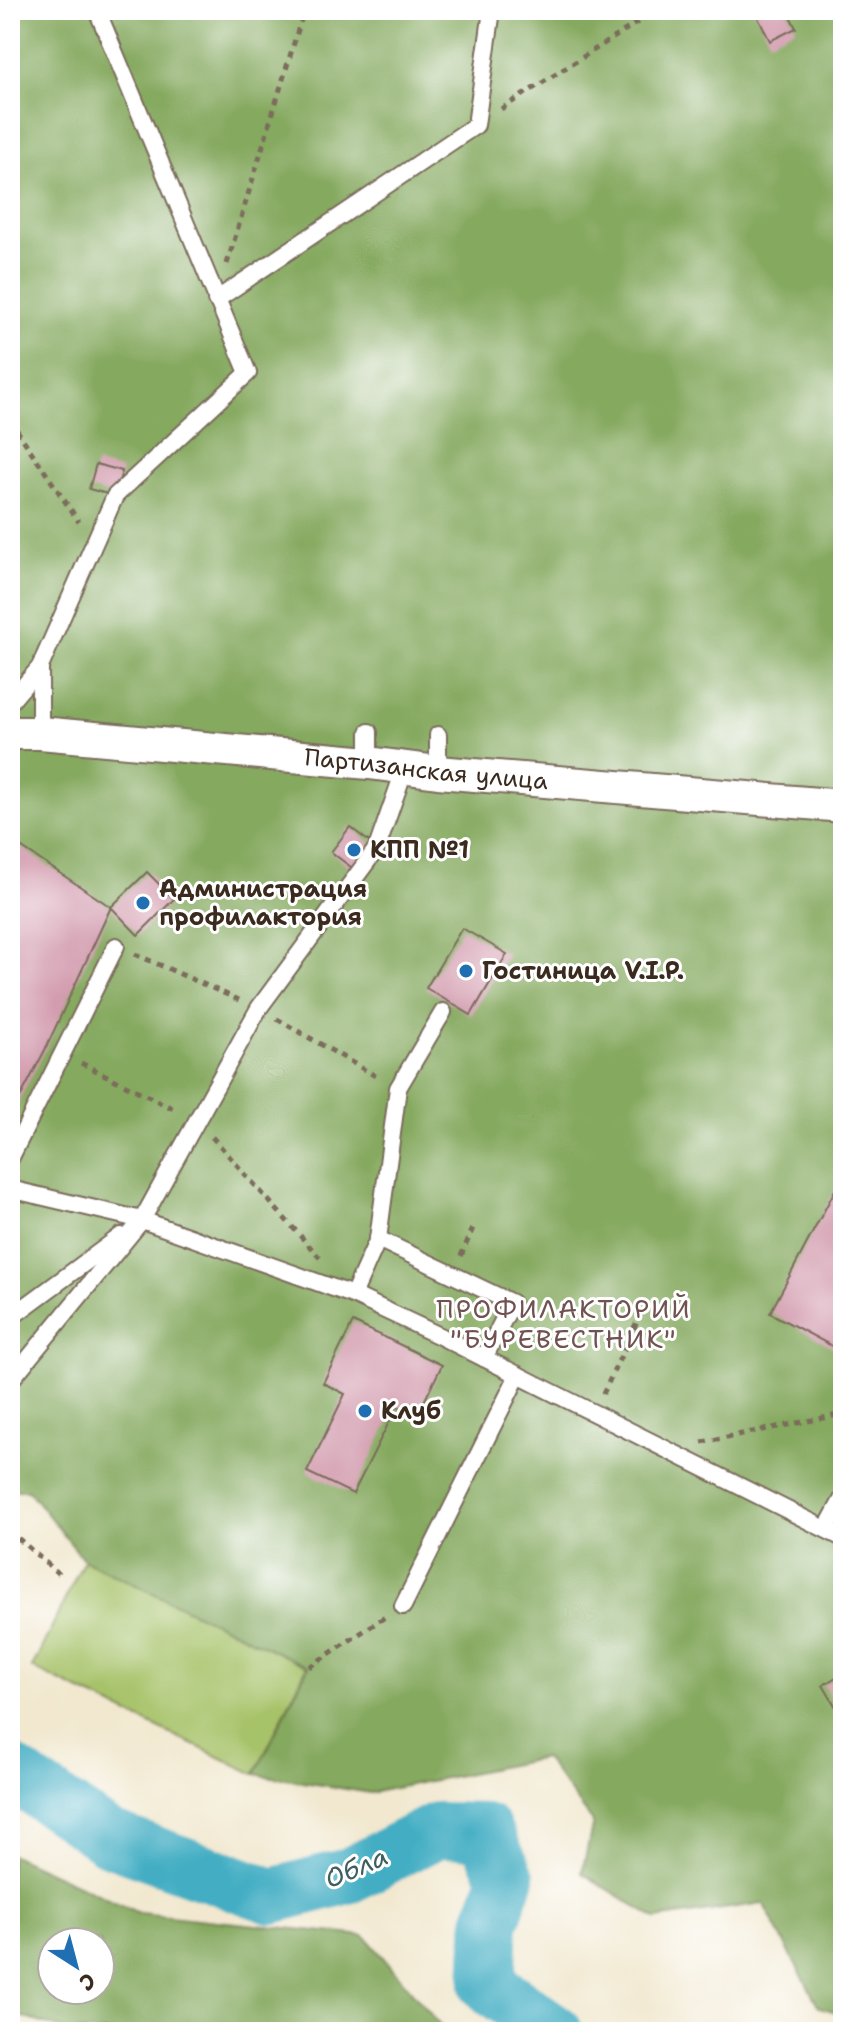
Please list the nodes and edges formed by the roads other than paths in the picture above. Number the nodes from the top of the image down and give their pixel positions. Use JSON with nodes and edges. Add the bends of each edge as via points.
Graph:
{"nodes":[{"id":1,"x":97,"y":10,"type":"edge"},
{"id":2,"x":492,"y":10,"type":"edge"},
{"id":3,"x":216,"y":300,"type":"junction"},
{"id":4,"x":40,"y":667,"type":"junction"},
{"id":5,"x":10,"y":702,"type":"edge"},
{"id":6,"x":25,"y":733,"type":"edge"},
{"id":7,"x":438,"y":735,"type":"dead end"},
{"id":8,"x":405,"y":768,"type":"junction"},
{"id":9,"x":438,"y":772,"type":"junction"},
{"id":10,"x":843,"y":806,"type":"edge"},
{"id":11,"x":116,"y":946,"type":"road end"},
{"id":12,"x":443,"y":1012,"type":"dead end"},
{"id":13,"x":10,"y":1159,"type":"edge"},
{"id":14,"x":10,"y":1189,"type":"edge"},
{"id":15,"x":142,"y":1220,"type":"junction"},
{"id":16,"x":378,"y":1239,"type":"junction"},
{"id":17,"x":353,"y":1295,"type":"junction"},
{"id":18,"x":10,"y":1318,"type":"edge"},
{"id":19,"x":484,"y":1358,"type":"junction"},
{"id":20,"x":518,"y":1375,"type":"junction"},
{"id":21,"x":10,"y":1381,"type":"edge"},
{"id":22,"x":843,"y":1498,"type":"edge"},
{"id":23,"x":826,"y":1529,"type":"junction"},
{"id":24,"x":843,"y":1538,"type":"edge"},
{"id":25,"x":403,"y":1606,"type":"road end"}],
"edges":[{"from":1,"to":3,"type":"lane"},
{"from":2,"to":3,"type":"lane","via":[[476,125]]},
{"from":3,"to":4,"type":"lane","via":[[248,373],[115,496]]},
{"from":4,"to":5,"type":"lane"},
{"from":4,"to":6,"type":"lane"},
{"from":6,"to":8,"type":"street","name":"Партизанская улица","via":[[369,747]]},
{"from":7,"to":9,"type":"lane"},
{"from":8,"to":9,"type":"street","name":"Партизанская улица"},
{"from":8,"to":15,"type":"lane","via":[[377,848],[259,1008]]},
{"from":9,"to":10,"type":"street","name":"Партизанская улица"},
{"from":11,"to":13,"type":"lane"},
{"from":12,"to":16,"type":"lane","via":[[398,1088]]},
{"from":14,"to":15,"type":"lane"},
{"from":15,"to":17,"type":"lane"},
{"from":15,"to":18,"type":"lane"},
{"from":15,"to":21,"type":"lane"},
{"from":16,"to":17,"type":"lane"},
{"from":16,"to":19,"type":"lane","via":[[512,1303]]},
{"from":17,"to":19,"type":"lane"},
{"from":19,"to":20,"type":"lane"},
{"from":20,"to":23,"type":"lane"},
{"from":20,"to":25,"type":"lane"},
{"from":22,"to":23,"type":"lane"},
{"from":23,"to":24,"type":"lane"}]}
